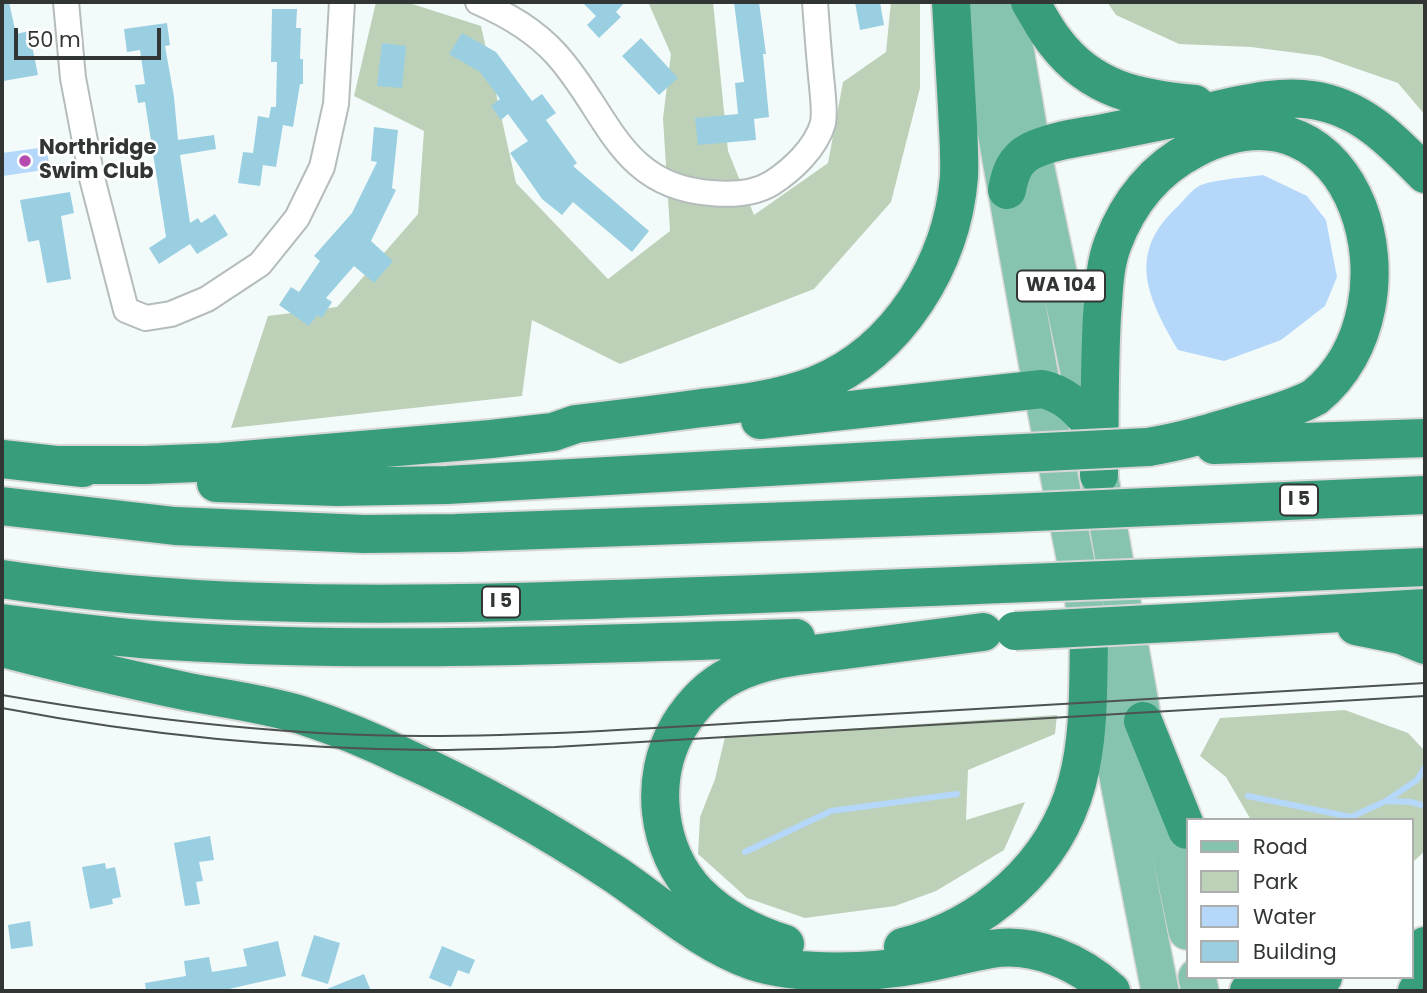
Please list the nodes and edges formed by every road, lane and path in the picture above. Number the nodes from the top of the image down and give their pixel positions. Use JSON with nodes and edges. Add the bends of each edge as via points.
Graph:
{"nodes":[{"id":1,"x":66,"y":2,"type":"edge"},
{"id":2,"x":342,"y":2,"type":"edge"},
{"id":3,"x":478,"y":2,"type":"edge"},
{"id":4,"x":814,"y":2,"type":"edge"},
{"id":5,"x":951,"y":2,"type":"edge"},
{"id":6,"x":973,"y":2,"type":"edge"},
{"id":7,"x":1007,"y":2,"type":"edge"},
{"id":8,"x":1030,"y":2,"type":"edge"},
{"id":9,"x":1239,"y":105,"type":"junction"},
{"id":10,"x":1032,"y":150,"type":"junction"},
{"id":11,"x":1425,"y":174,"type":"edge"},
{"id":12,"x":1007,"y":190,"type":"junction"},
{"id":13,"x":1042,"y":389,"type":"junction"},
{"id":14,"x":1090,"y":423,"type":"junction"},
{"id":15,"x":553,"y":432,"type":"junction"},
{"id":16,"x":1425,"y":438,"type":"edge"},
{"id":17,"x":1148,"y":447,"type":"junction"},
{"id":18,"x":2,"y":459,"type":"edge"},
{"id":19,"x":59,"y":465,"type":"junction"},
{"id":20,"x":1099,"y":475,"type":"junction"},
{"id":21,"x":1425,"y":495,"type":"edge"},
{"id":22,"x":2,"y":506,"type":"edge"},
{"id":23,"x":1425,"y":567,"type":"edge"},
{"id":24,"x":2,"y":579,"type":"edge"},
{"id":25,"x":1425,"y":608,"type":"edge"},
{"id":26,"x":1267,"y":618,"type":"junction"},
{"id":27,"x":2,"y":623,"type":"edge"},
{"id":28,"x":999,"y":631,"type":"junction"},
{"id":29,"x":1089,"y":634,"type":"junction"},
{"id":30,"x":1425,"y":645,"type":"edge"},
{"id":31,"x":2,"y":648,"type":"edge"},
{"id":32,"x":1143,"y":721,"type":"junction"},
{"id":33,"x":1186,"y":828,"type":"edge"},
{"id":34,"x":1144,"y":903,"type":"junction"},
{"id":35,"x":1186,"y":926,"type":"edge"},
{"id":36,"x":1312,"y":979,"type":"edge"},
{"id":37,"x":1425,"y":988,"type":"edge"},
{"id":38,"x":1111,"y":991,"type":"edge"},
{"id":39,"x":1160,"y":991,"type":"edge"},
{"id":40,"x":1173,"y":991,"type":"edge"},
{"id":41,"x":1249,"y":991,"type":"edge"},
{"id":42,"x":1417,"y":991,"type":"edge"}],
"edges":[{"from":1,"to":2,"type":"street","via":[[73,78],[92,178],[126,310],[146,318],[171,314],[207,299],[260,264],[297,218],[322,166],[336,104]]},
{"from":3,"to":4,"type":"street","via":[[539,36],[641,170],[695,192],[730,195],[763,188],[789,172],[823,123]]},
{"from":5,"to":15,"type":"highway","via":[[959,164],[955,209],[933,272],[901,321],[848,367],[789,394],[576,424]]},
{"from":6,"to":12,"type":"main road","number":"WA 104"},
{"from":7,"to":10,"type":"main road","number":"WA 104"},
{"from":8,"to":9,"type":"highway","via":[[1056,43],[1101,83],[1156,100]]},
{"from":9,"to":10,"type":"highway"},
{"from":9,"to":11,"type":"highway","via":[[1298,99],[1339,107],[1382,132]]},
{"from":10,"to":12,"type":"highway","via":[[1015,165]]},
{"from":10,"to":14,"type":"main road","number":"WA 104"},
{"from":12,"to":13,"type":"main road","number":"WA 104"},
{"from":13,"to":14,"type":"highway","via":[[1066,399]]},
{"from":13,"to":15,"type":"highway","via":[[578,440]]},
{"from":13,"to":29,"type":"main road","number":"WA 104"},
{"from":14,"to":20,"type":"main road","number":"WA 104"},
{"from":15,"to":19,"type":"highway","via":[[220,462]]},
{"from":16,"to":17,"type":"highway"},
{"from":17,"to":19,"type":"highway","bridge":true,"via":[[337,487],[222,483]]},
{"from":17,"to":20,"type":"highway","via":[[1296,406],[1335,384],[1374,343],[1393,294],[1391,237],[1364,183],[1342,161],[1304,140],[1271,132],[1216,139],[1170,164],[1128,209],[1106,266]]},
{"from":18,"to":19,"type":"highway"},
{"from":20,"to":32,"type":"main road","number":"WA 104"},
{"from":21,"to":22,"type":"highway","number":"I 5","bridge":true,"via":[[364,534],[175,526]]},
{"from":23,"to":24,"type":"highway","number":"I 5","bridge":true,"via":[[687,598],[364,604],[138,597]]},
{"from":25,"to":26,"type":"highway"},
{"from":26,"to":28,"type":"highway","bridge":true},
{"from":26,"to":30,"type":"highway","via":[[1368,627]]},
{"from":27,"to":28,"type":"highway","via":[[168,641],[366,648]]},
{"from":28,"to":29,"type":"highway","via":[[769,661],[739,671],[711,689],[674,735],[660,792],[664,833],[672,856],[697,893],[753,932],[793,946],[837,953],[905,947],[951,931],[979,915],[1022,879],[1066,812],[1084,739]]},
{"from":29,"to":34,"type":"main road","number":"WA 104"},
{"from":31,"to":38,"type":"highway","via":[[97,673],[300,715],[406,757],[517,814],[705,937],[754,961],[801,969],[875,971],[1017,948],[1073,964]]},
{"from":32,"to":33,"type":"highway"},
{"from":32,"to":35,"type":"main road","number":"WA 104"},
{"from":34,"to":39,"type":"main road","number":"WA 104"},
{"from":34,"to":40,"type":"main road","via":[[1167,961]]},
{"from":36,"to":41,"type":"highway"},
{"from":37,"to":42,"type":"highway"}]}
